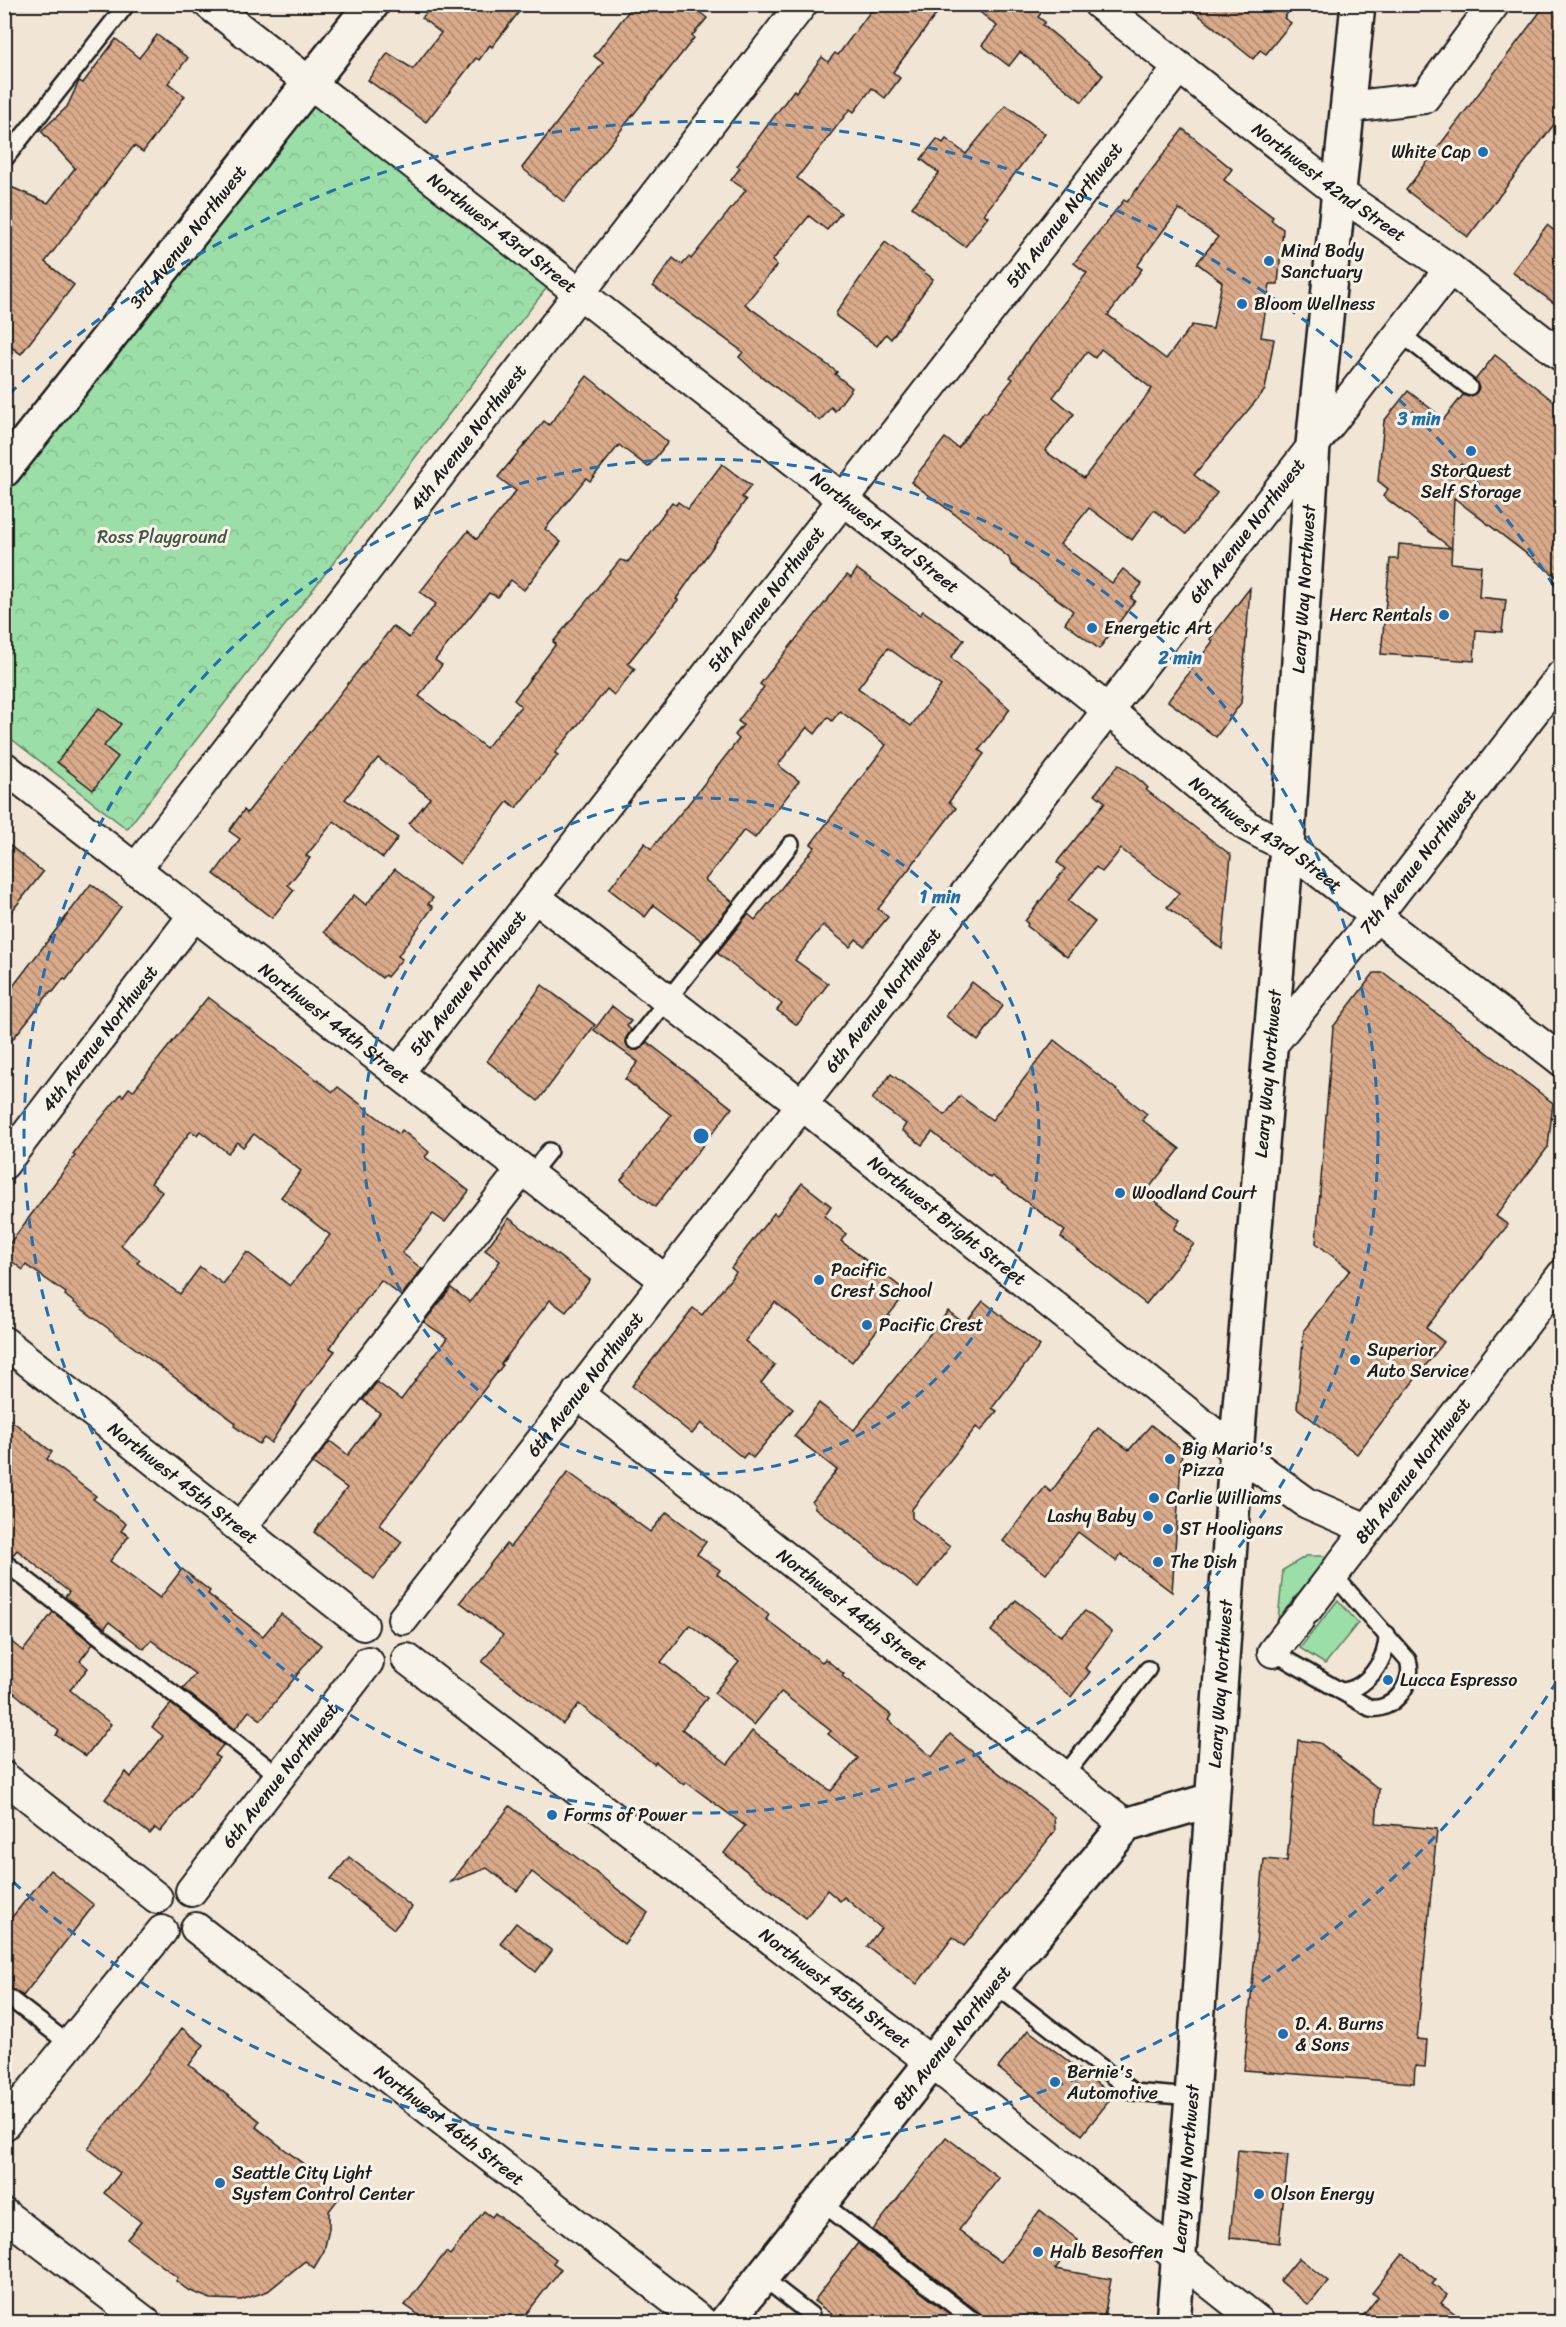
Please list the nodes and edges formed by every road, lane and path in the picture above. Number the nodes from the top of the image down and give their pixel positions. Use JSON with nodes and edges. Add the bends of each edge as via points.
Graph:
{"nodes":[{"id":1,"x":127,"y":4,"type":"edge"},
{"id":2,"x":208,"y":4,"type":"edge"},
{"id":3,"x":372,"y":4,"type":"edge"},
{"id":4,"x":802,"y":4,"type":"edge"},
{"id":5,"x":1099,"y":4,"type":"edge"},
{"id":6,"x":1358,"y":4,"type":"edge"},
{"id":7,"x":1494,"y":4,"type":"edge"},
{"id":8,"x":1179,"y":67,"type":"junction"},
{"id":9,"x":310,"y":84,"type":"junction"},
{"id":10,"x":1349,"y":107,"type":"junction"},
{"id":11,"x":4,"y":160,"type":"edge"},
{"id":12,"x":1339,"y":193,"type":"junction"},
{"id":13,"x":1450,"y":269,"type":"junction"},
{"id":14,"x":580,"y":292,"type":"junction"},
{"id":15,"x":1400,"y":333,"type":"junction"},
{"id":16,"x":1562,"y":356,"type":"edge"},
{"id":17,"x":1469,"y":387,"type":"dead end"},
{"id":18,"x":1313,"y":445,"type":"junction"},
{"id":19,"x":4,"y":470,"type":"edge"},
{"id":20,"x":843,"y":499,"type":"junction"},
{"id":21,"x":1562,"y":675,"type":"edge"},
{"id":22,"x":1108,"y":710,"type":"junction"},
{"id":23,"x":4,"y":767,"type":"edge"},
{"id":24,"x":791,"y":844,"type":"dead end"},
{"id":25,"x":1287,"y":847,"type":"junction"},
{"id":26,"x":135,"y":870,"type":"junction"},
{"id":27,"x":535,"y":897,"type":"junction"},
{"id":28,"x":194,"y":915,"type":"junction"},
{"id":29,"x":1376,"y":916,"type":"junction"},
{"id":30,"x":667,"y":1001,"type":"junction"},
{"id":31,"x":635,"y":1041,"type":"dead end"},
{"id":32,"x":1270,"y":1047,"type":"junction"},
{"id":33,"x":1562,"y":1061,"type":"edge"},
{"id":34,"x":398,"y":1073,"type":"junction"},
{"id":35,"x":801,"y":1104,"type":"junction"},
{"id":36,"x":549,"y":1151,"type":"dead end"},
{"id":37,"x":4,"y":1164,"type":"edge"},
{"id":38,"x":526,"y":1172,"type":"junction"},
{"id":39,"x":1562,"y":1275,"type":"edge"},
{"id":40,"x":665,"y":1280,"type":"junction"},
{"id":41,"x":4,"y":1342,"type":"edge"},
{"id":42,"x":577,"y":1393,"type":"junction"},
{"id":43,"x":1237,"y":1452,"type":"junction"},
{"id":44,"x":241,"y":1527,"type":"junction"},
{"id":45,"x":1367,"y":1529,"type":"junction"},
{"id":46,"x":4,"y":1562,"type":"edge"},
{"id":47,"x":1334,"y":1574,"type":"junction"},
{"id":48,"x":403,"y":1619,"type":"junction"},
{"id":49,"x":363,"y":1625,"type":"junction"},
{"id":50,"x":1387,"y":1634,"type":"junction"},
{"id":51,"x":1273,"y":1652,"type":"joint"},
{"id":52,"x":407,"y":1659,"type":"junction"},
{"id":53,"x":368,"y":1662,"type":"junction"},
{"id":54,"x":1148,"y":1669,"type":"dead end"},
{"id":55,"x":1340,"y":1691,"type":"junction"},
{"id":56,"x":279,"y":1776,"type":"junction"},
{"id":57,"x":1064,"y":1776,"type":"junction"},
{"id":58,"x":4,"y":1777,"type":"edge"},
{"id":59,"x":1211,"y":1800,"type":"junction"},
{"id":60,"x":1126,"y":1825,"type":"junction"},
{"id":61,"x":191,"y":1891,"type":"junction"},
{"id":62,"x":158,"y":1898,"type":"junction"},
{"id":63,"x":196,"y":1928,"type":"junction"},
{"id":64,"x":162,"y":1931,"type":"junction"},
{"id":65,"x":994,"y":1984,"type":"junction"},
{"id":66,"x":4,"y":1994,"type":"edge"},
{"id":67,"x":69,"y":2044,"type":"junction"},
{"id":68,"x":932,"y":2062,"type":"junction"},
{"id":69,"x":1192,"y":2097,"type":"junction"},
{"id":70,"x":4,"y":2125,"type":"edge"},
{"id":71,"x":821,"y":2202,"type":"junction"},
{"id":72,"x":4,"y":2214,"type":"edge"},
{"id":73,"x":1179,"y":2259,"type":"junction"},
{"id":74,"x":762,"y":2277,"type":"junction"},
{"id":75,"x":811,"y":2315,"type":"dead end"},
{"id":76,"x":145,"y":2322,"type":"edge"},
{"id":77,"x":702,"y":2322,"type":"edge"},
{"id":78,"x":726,"y":2322,"type":"edge"},
{"id":79,"x":975,"y":2322,"type":"edge"},
{"id":80,"x":1173,"y":2322,"type":"edge"},
{"id":81,"x":1259,"y":2322,"type":"edge"}],
"edges":[{"from":1,"to":11,"type":"lane"},
{"from":2,"to":9,"type":"street","name":"Northwest 43rd Street"},
{"from":3,"to":9,"type":"main road","name":"3rd Avenue Northwest"},
{"from":4,"to":14,"type":"street","name":"4th Avenue Northwest"},
{"from":5,"to":8,"type":"street","name":"Northwest 42nd Street"},
{"from":6,"to":10,"type":"main road","name":"Leary Way Northwest"},
{"from":7,"to":10,"type":"street","via":[[1424,98]]},
{"from":8,"to":12,"type":"street","name":"Northwest 42nd Street"},
{"from":8,"to":20,"type":"street","name":"5th Avenue Northwest"},
{"from":9,"to":14,"type":"street","name":"Northwest 43rd Street"},
{"from":9,"to":19,"type":"main road","name":"3rd Avenue Northwest"},
{"from":10,"to":12,"type":"main road","name":"Leary Way Northwest"},
{"from":12,"to":13,"type":"street","name":"Northwest 42nd Street"},
{"from":12,"to":18,"type":"main road","name":"Leary Way Northwest"},
{"from":13,"to":15,"type":"street","name":"6th Avenue Northwest"},
{"from":13,"to":16,"type":"street","name":"Northwest 42nd Street"},
{"from":14,"to":20,"type":"street","name":"Northwest 43rd Street"},
{"from":14,"to":26,"type":"street","name":"4th Avenue Northwest"},
{"from":15,"to":17,"type":"lane"},
{"from":15,"to":18,"type":"street","name":"6th Avenue Northwest"},
{"from":18,"to":22,"type":"street","name":"6th Avenue Northwest"},
{"from":18,"to":25,"type":"main road","name":"Leary Way Northwest"},
{"from":20,"to":22,"type":"street","name":"Northwest 43rd Street"},
{"from":20,"to":27,"type":"street","name":"5th Avenue Northwest"},
{"from":21,"to":29,"type":"street","name":"7th Avenue Northwest"},
{"from":22,"to":25,"type":"street","name":"Northwest 43rd Street","via":[[1247,826]]},
{"from":22,"to":35,"type":"street","name":"6th Avenue Northwest"},
{"from":23,"to":26,"type":"street","name":"Northwest 44th Street"},
{"from":24,"to":30,"type":"lane"},
{"from":25,"to":29,"type":"street","name":"Northwest 43rd Street"},
{"from":25,"to":32,"type":"main road","name":"Leary Way Northwest"},
{"from":26,"to":28,"type":"street","name":"Northwest 44th Street"},
{"from":27,"to":30,"type":"street","name":"Northwest Bright Street"},
{"from":27,"to":34,"type":"street","name":"5th Avenue Northwest"},
{"from":28,"to":34,"type":"street","name":"Northwest 44th Street"},
{"from":28,"to":37,"type":"street","name":"4th Avenue Northwest"},
{"from":29,"to":32,"type":"street","name":"7th Avenue Northwest"},
{"from":29,"to":33,"type":"street","name":"Northwest 43rd Street"},
{"from":30,"to":31,"type":"lane"},
{"from":30,"to":35,"type":"street","name":"Northwest Bright Street"},
{"from":32,"to":43,"type":"main road","name":"Leary Way Northwest"},
{"from":34,"to":38,"type":"street","name":"Northwest 44th Street"},
{"from":35,"to":40,"type":"street","name":"6th Avenue Northwest"},
{"from":35,"to":43,"type":"street","name":"Northwest Bright Street"},
{"from":36,"to":38,"type":"lane"},
{"from":38,"to":40,"type":"street","name":"Northwest 44th Street"},
{"from":38,"to":44,"type":"street"},
{"from":39,"to":45,"type":"street","name":"8th Avenue Northwest"},
{"from":40,"to":42,"type":"street","name":"6th Avenue Northwest"},
{"from":41,"to":44,"type":"street","name":"Northwest 45th Street"},
{"from":42,"to":48,"type":"street","name":"6th Avenue Northwest"},
{"from":42,"to":57,"type":"street","name":"Northwest 44th Street"},
{"from":43,"to":45,"type":"street","name":"Northwest Bright Street","via":[[1307,1503]]},
{"from":43,"to":59,"type":"main road","name":"Leary Way Northwest"},
{"from":44,"to":49,"type":"street","name":"Northwest 45th Street"},
{"from":45,"to":47,"type":"street","name":"8th Avenue Northwest"},
{"from":46,"to":56,"type":"lane"},
{"from":47,"to":50,"type":"lane"},
{"from":47,"to":51,"type":"street","name":"8th Avenue Northwest"},
{"from":48,"to":49,"type":"street","via":[[382,1613]]},
{"from":48,"to":52,"type":"street","via":[[414,1637],[414,1647]]},
{"from":49,"to":53,"type":"street","via":[[359,1648]]},
{"from":50,"to":55,"type":"lane","via":[[1384,1656],[1360,1687]]},
{"from":50,"to":55,"type":"lane","via":[[1412,1670],[1389,1706],[1380,1710],[1370,1708]]},
{"from":51,"to":55,"type":"lane"},
{"from":52,"to":53,"type":"street","via":[[388,1668]]},
{"from":52,"to":68,"type":"street","name":"Northwest 45th Street"},
{"from":53,"to":56,"type":"street","name":"6th Avenue Northwest"},
{"from":54,"to":57,"type":"lane"},
{"from":56,"to":61,"type":"street","name":"6th Avenue Northwest"},
{"from":57,"to":60,"type":"street","name":"Northwest 44th Street"},
{"from":58,"to":62,"type":"street"},
{"from":59,"to":60,"type":"main road"},
{"from":59,"to":69,"type":"main road","name":"Leary Way Northwest"},
{"from":60,"to":65,"type":"main road","name":"8th Avenue Northwest"},
{"from":61,"to":62,"type":"street","via":[[176,1887]]},
{"from":61,"to":63,"type":"street","via":[[202,1911]]},
{"from":62,"to":64,"type":"street","via":[[153,1917]]},
{"from":63,"to":64,"type":"street","via":[[178,1937]]},
{"from":63,"to":77,"type":"street","name":"Northwest 46th Street"},
{"from":64,"to":67,"type":"street"},
{"from":65,"to":68,"type":"main road","name":"8th Avenue Northwest"},
{"from":65,"to":69,"type":"lane","via":[[1133,2092]]},
{"from":66,"to":67,"type":"lane"},
{"from":67,"to":70,"type":"street"},
{"from":68,"to":71,"type":"main road","name":"8th Avenue Northwest"},
{"from":68,"to":73,"type":"street","name":"Northwest 45th Street"},
{"from":69,"to":73,"type":"main road","name":"Leary Way Northwest"},
{"from":71,"to":74,"type":"main road","name":"8th Avenue Northwest"},
{"from":71,"to":79,"type":"lane"},
{"from":72,"to":76,"type":"street"},
{"from":73,"to":80,"type":"main road","name":"Leary Way Northwest"},
{"from":73,"to":81,"type":"street","name":"Northwest 45th Street"},
{"from":74,"to":75,"type":"lane"},
{"from":74,"to":78,"type":"main road","name":"8th Avenue Northwest"}]}
